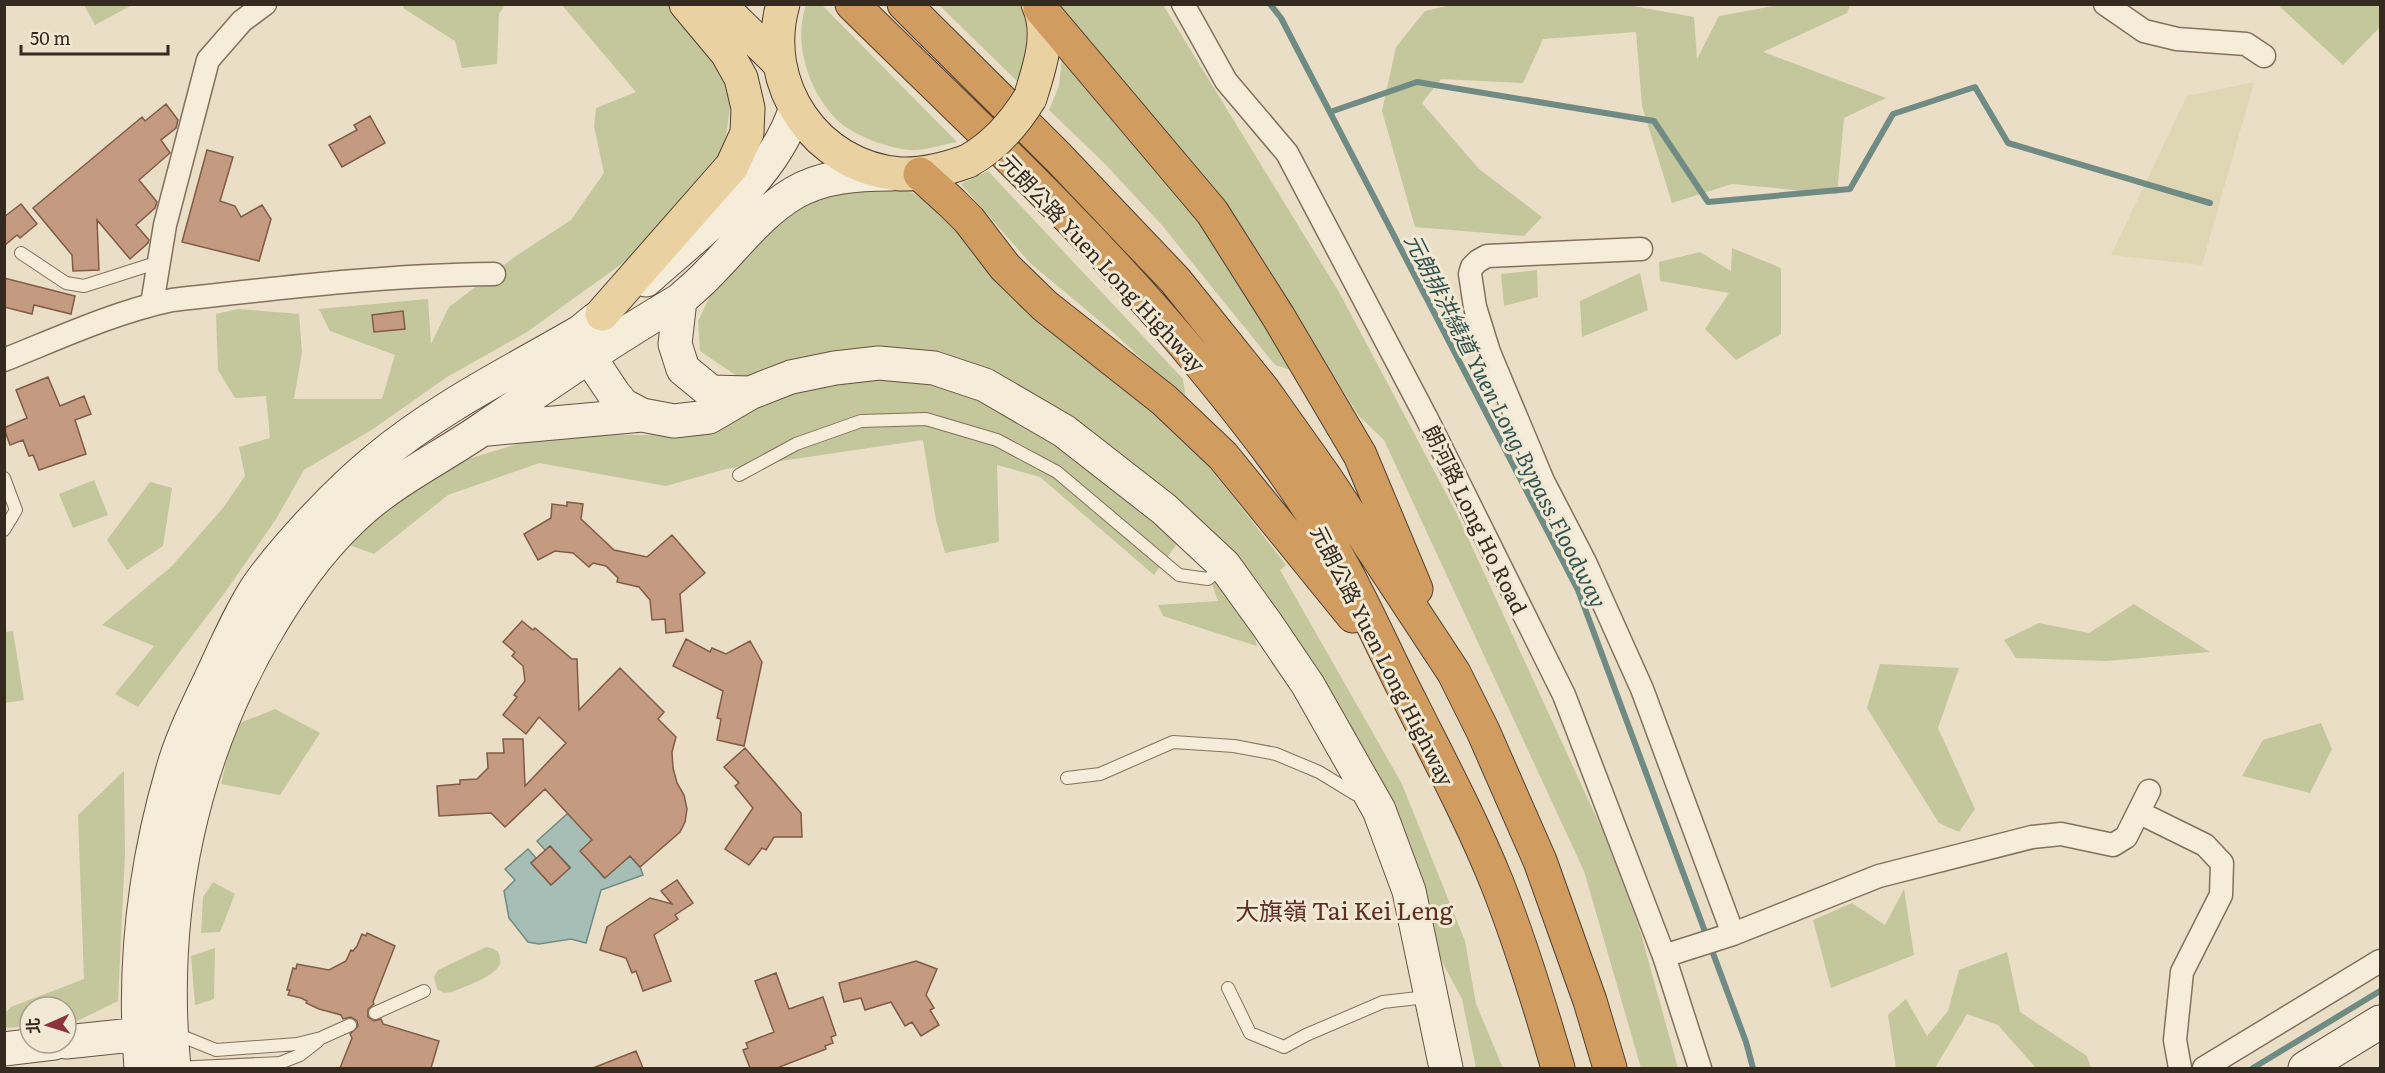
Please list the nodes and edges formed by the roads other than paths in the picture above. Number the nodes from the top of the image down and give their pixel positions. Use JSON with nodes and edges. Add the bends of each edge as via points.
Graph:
{"nodes":[{"id":1,"x":686,"y":4,"type":"edge"},
{"id":2,"x":719,"y":4,"type":"edge"},
{"id":3,"x":783,"y":4,"type":"edge"},
{"id":4,"x":852,"y":4,"type":"edge"},
{"id":5,"x":904,"y":4,"type":"edge"},
{"id":6,"x":1183,"y":4,"type":"edge"},
{"id":7,"x":2105,"y":4,"type":"edge"},
{"id":8,"x":1039,"y":6,"type":"edge"},
{"id":9,"x":257,"y":7,"type":"edge"},
{"id":10,"x":2264,"y":56,"type":"dead end"},
{"id":11,"x":778,"y":62,"type":"junction"},
{"id":12,"x":795,"y":110,"type":"junction"},
{"id":13,"x":909,"y":174,"type":"junction"},
{"id":14,"x":1641,"y":249,"type":"dead end"},
{"id":15,"x":21,"y":254,"type":"dead end"},
{"id":16,"x":159,"y":262,"type":"junction"},
{"id":17,"x":494,"y":274,"type":"dead end"},
{"id":18,"x":680,"y":300,"type":"junction"},
{"id":19,"x":152,"y":304,"type":"junction"},
{"id":20,"x":591,"y":334,"type":"junction"},
{"id":21,"x":4,"y":360,"type":"edge"},
{"id":22,"x":750,"y":393,"type":"junction"},
{"id":23,"x":642,"y":415,"type":"junction"},
{"id":24,"x":483,"y":429,"type":"junction"},
{"id":25,"x":739,"y":475,"type":"dead end"},
{"id":26,"x":4,"y":478,"type":"edge"},
{"id":27,"x":4,"y":530,"type":"edge"},
{"id":28,"x":1224,"y":565,"type":"junction"},
{"id":29,"x":1387,"y":656,"type":"junction"},
{"id":30,"x":1454,"y":673,"type":"junction"},
{"id":31,"x":1067,"y":778,"type":"dead end"},
{"id":32,"x":2149,"y":791,"type":"dead end"},
{"id":33,"x":1369,"y":792,"type":"junction"},
{"id":34,"x":2140,"y":813,"type":"junction"},
{"id":35,"x":1733,"y":934,"type":"junction"},
{"id":36,"x":1669,"y":955,"type":"junction"},
{"id":37,"x":2380,"y":960,"type":"edge"},
{"id":38,"x":1228,"y":988,"type":"dead end"},
{"id":39,"x":424,"y":991,"type":"dead end"},
{"id":40,"x":1431,"y":992,"type":"junction"},
{"id":41,"x":375,"y":1013,"type":"dead end"},
{"id":42,"x":2380,"y":1022,"type":"edge"},
{"id":43,"x":350,"y":1025,"type":"dead end"},
{"id":44,"x":154,"y":1033,"type":"junction"},
{"id":45,"x":321,"y":1038,"type":"junction"},
{"id":46,"x":78,"y":1040,"type":"edge"},
{"id":47,"x":4,"y":1065,"type":"edge"},
{"id":48,"x":39,"y":1068,"type":"edge"},
{"id":49,"x":141,"y":1068,"type":"edge"},
{"id":50,"x":173,"y":1068,"type":"edge"},
{"id":51,"x":1446,"y":1068,"type":"edge"},
{"id":52,"x":1558,"y":1068,"type":"edge"},
{"id":53,"x":1610,"y":1068,"type":"edge"},
{"id":54,"x":1700,"y":1068,"type":"edge"},
{"id":55,"x":2180,"y":1068,"type":"edge"},
{"id":56,"x":2204,"y":1068,"type":"edge"},
{"id":57,"x":2305,"y":1068,"type":"edge"}],
"edges":[{"from":1,"to":20,"type":"main road","via":[[727,53],[741,78],[748,108],[747,133],[732,166]]},
{"from":2,"to":11,"type":"main road"},
{"from":3,"to":11,"type":"main road"},
{"from":4,"to":29,"type":"highway","name":"元朗公路 Yuen Long Highway","via":[[1088,238],[1197,360],[1314,518],[1340,560]]},
{"from":5,"to":30,"type":"highway","name":"元朗公路 Yuen Long Highway","via":[[1115,215],[1224,339],[1310,454]]},
{"from":6,"to":36,"type":"street","name":"朗河路 Long Ho Road","via":[[1226,81],[1287,153],[1426,417],[1564,694]]},
{"from":7,"to":10,"type":"street","via":[[2144,31],[2177,39],[2246,44]]},
{"from":8,"to":13,"type":"main road","bridge":true,"via":[[1044,38],[1042,60],[1030,98],[1019,116],[983,152],[968,161],[946,169]]},
{"from":8,"to":30,"type":"highway","via":[[1212,212],[1278,316],[1360,455]]},
{"from":9,"to":16,"type":"street","via":[[208,60]]},
{"from":11,"to":12,"type":"main road"},
{"from":12,"to":13,"type":"main road","via":[[824,142],[848,158],[872,168]]},
{"from":12,"to":20,"type":"main road","via":[[778,150],[742,192]]},
{"from":13,"to":18,"type":"main road","via":[[860,174],[794,193],[757,222]]},
{"from":13,"to":29,"type":"highway","via":[[952,202],[1005,267],[1045,306],[1164,400],[1223,456]]},
{"from":14,"to":35,"type":"street","via":[[1487,256],[1472,267],[1470,274],[1489,352],[1544,481],[1642,689]]},
{"from":15,"to":16,"type":"lane","via":[[66,283],[84,285]]},
{"from":16,"to":19,"type":"street"},
{"from":17,"to":19,"type":"street","via":[[301,286]]},
{"from":18,"to":20,"type":"main road"},
{"from":18,"to":22,"type":"main road","via":[[675,344],[683,369],[711,392]]},
{"from":19,"to":21,"type":"street"},
{"from":20,"to":23,"type":"main road","via":[[614,394],[623,405]]},
{"from":20,"to":24,"type":"main road"},
{"from":20,"to":44,"type":"main road","via":[[406,436],[323,511],[261,581],[196,708],[172,770],[145,896],[139,971]]},
{"from":22,"to":23,"type":"main road","via":[[709,417],[674,421]]},
{"from":22,"to":28,"type":"main road","via":[[791,377],[879,363],[934,369],[985,386],[1064,431],[1164,509]]},
{"from":23,"to":24,"type":"main road"},
{"from":24,"to":44,"type":"main road","via":[[365,507],[344,527],[294,585],[249,660],[204,767],[189,826],[169,968]]},
{"from":25,"to":28,"type":"lane","via":[[796,444],[861,421],[926,419],[997,440],[1057,472],[1179,575],[1208,579]]},
{"from":26,"to":27,"type":"lane","via":[[16,510]]},
{"from":28,"to":33,"type":"main road","via":[[1308,685]]},
{"from":29,"to":52,"type":"highway","name":"元朗公路 Yuen Long Highway","via":[[1496,881]]},
{"from":30,"to":53,"type":"highway","name":"元朗公路 Yuen Long Highway","via":[[1488,740],[1540,861]]},
{"from":31,"to":33,"type":"lane","via":[[1100,774],[1173,742],[1234,746],[1276,754],[1319,772],[1355,794]]},
{"from":32,"to":34,"type":"street"},
{"from":33,"to":40,"type":"main road","via":[[1409,891]]},
{"from":34,"to":35,"type":"street","via":[[2126,837],[2113,845],[2061,834],[2032,837],[1879,876]]},
{"from":34,"to":55,"type":"street","via":[[2205,845],[2222,863],[2221,895],[2182,972],[2175,1040]]},
{"from":35,"to":36,"type":"street"},
{"from":36,"to":54,"type":"street","name":"朗河路 Long Ho Road"},
{"from":37,"to":56,"type":"street"},
{"from":38,"to":40,"type":"lane","via":[[1250,1033],[1284,1047],[1383,1002],[1418,998]]},
{"from":39,"to":41,"type":"lane"},
{"from":40,"to":51,"type":"main road"},
{"from":42,"to":57,"type":"main road"},
{"from":43,"to":45,"type":"lane"},
{"from":44,"to":45,"type":"lane","via":[[216,1050],[279,1046]]},
{"from":44,"to":46,"type":"main road"},
{"from":44,"to":49,"type":"main road"},
{"from":44,"to":50,"type":"main road"},
{"from":45,"to":50,"type":"lane","via":[[300,1055],[280,1063]]},
{"from":47,"to":48,"type":"main road"}]}
